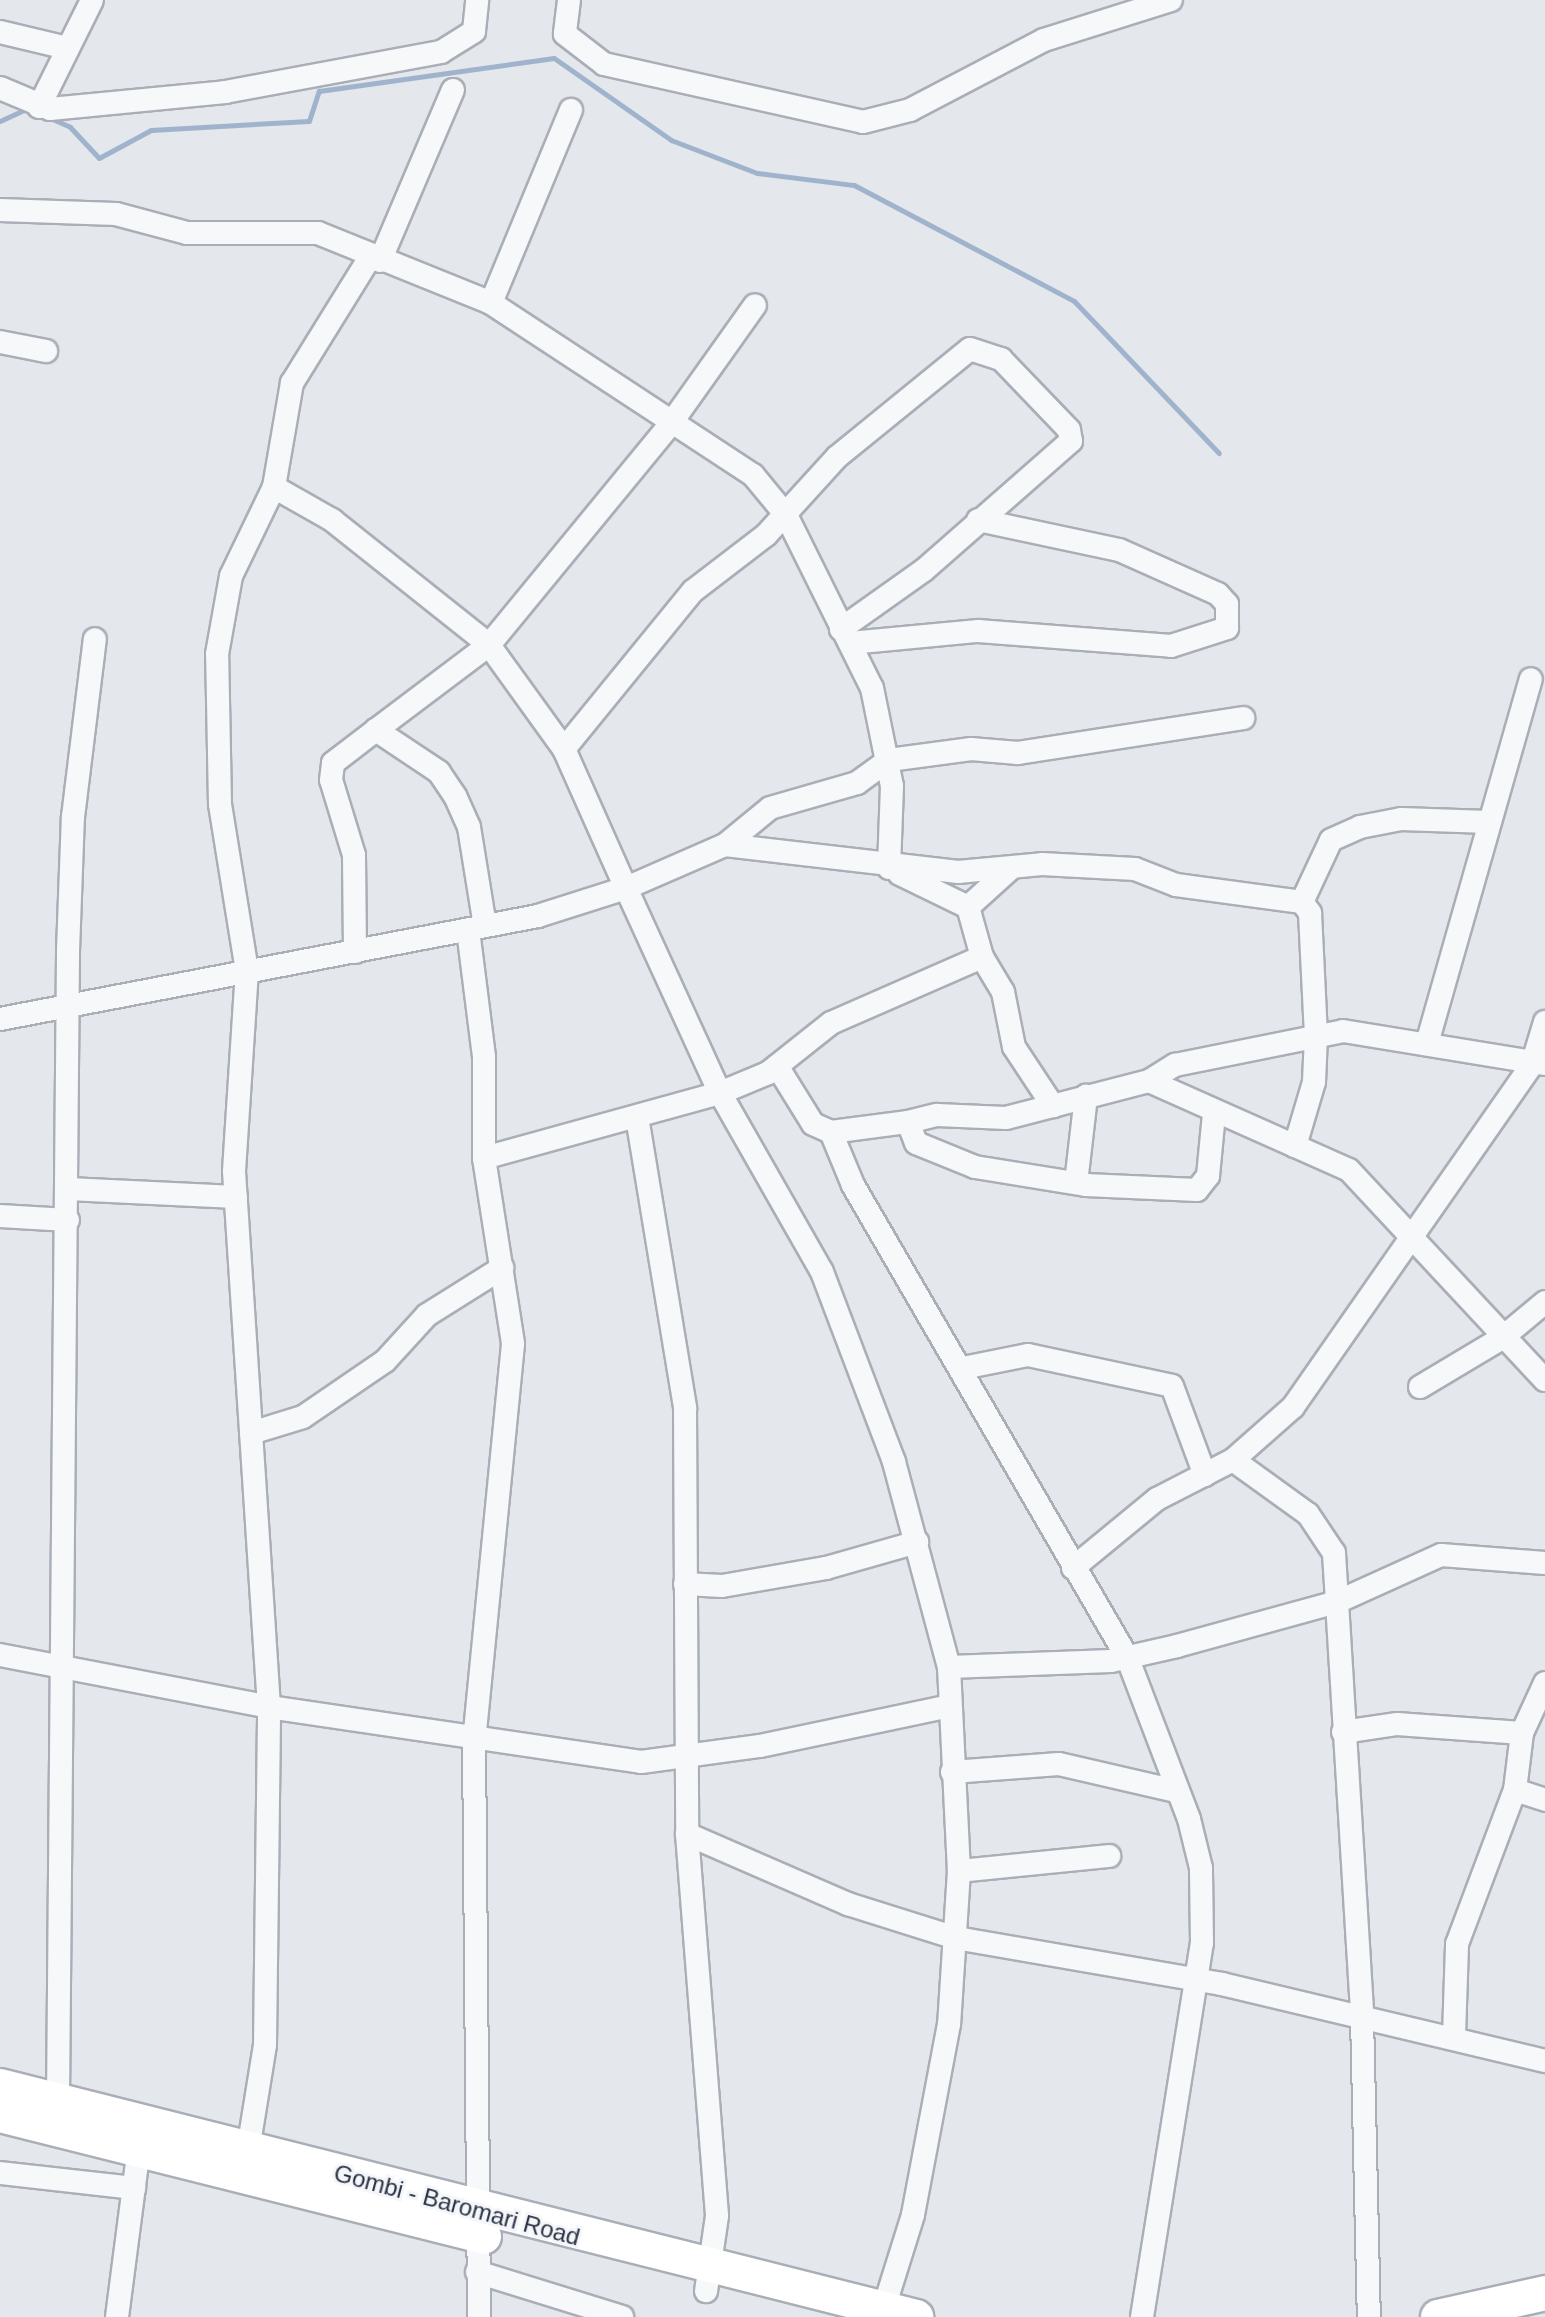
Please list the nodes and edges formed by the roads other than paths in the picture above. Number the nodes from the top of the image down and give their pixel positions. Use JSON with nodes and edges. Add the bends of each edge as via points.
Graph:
{"nodes":[{"id":1,"x":477,"y":0,"type":"edge"},
{"id":2,"x":569,"y":0,"type":"edge"},
{"id":3,"x":1171,"y":0,"type":"edge"},
{"id":4,"x":96,"y":1,"type":"edge"},
{"id":5,"x":0,"y":32,"type":"edge"},
{"id":6,"x":67,"y":48,"type":"junction"},
{"id":7,"x":0,"y":88,"type":"edge"},
{"id":8,"x":453,"y":90,"type":"dead end"},
{"id":9,"x":39,"y":107,"type":"junction"},
{"id":10,"x":571,"y":110,"type":"dead end"},
{"id":11,"x":0,"y":210,"type":"edge"},
{"id":12,"x":375,"y":259,"type":"junction"},
{"id":13,"x":491,"y":303,"type":"junction"},
{"id":14,"x":755,"y":305,"type":"dead end"},
{"id":15,"x":0,"y":342,"type":"edge"},
{"id":16,"x":46,"y":351,"type":"dead end"},
{"id":17,"x":672,"y":422,"type":"junction"},
{"id":18,"x":274,"y":487,"type":"junction"},
{"id":19,"x":786,"y":515,"type":"junction"},
{"id":20,"x":978,"y":520,"type":"junction"},
{"id":21,"x":846,"y":636,"type":"junction"},
{"id":22,"x":95,"y":639,"type":"dead end"},
{"id":23,"x":489,"y":645,"type":"junction"},
{"id":24,"x":1531,"y":679,"type":"dead end"},
{"id":25,"x":1243,"y":718,"type":"dead end"},
{"id":26,"x":376,"y":730,"type":"junction"},
{"id":27,"x":564,"y":749,"type":"junction"},
{"id":28,"x":889,"y":760,"type":"junction"},
{"id":29,"x":1489,"y":822,"type":"junction"},
{"id":30,"x":725,"y":845,"type":"junction"},
{"id":31,"x":889,"y":868,"type":"junction"},
{"id":32,"x":1010,"y":869,"type":"junction"},
{"id":33,"x":626,"y":888,"type":"junction"},
{"id":34,"x":1302,"y":902,"type":"junction"},
{"id":35,"x":968,"y":907,"type":"junction"},
{"id":36,"x":477,"y":928,"type":"junction"},
{"id":37,"x":355,"y":952,"type":"junction"},
{"id":38,"x":982,"y":957,"type":"junction"},
{"id":39,"x":247,"y":971,"type":"junction"},
{"id":40,"x":71,"y":1006,"type":"junction"},
{"id":41,"x":0,"y":1019,"type":"edge"},
{"id":42,"x":1545,"y":1022,"type":"edge"},
{"id":43,"x":1316,"y":1036,"type":"junction"},
{"id":44,"x":1428,"y":1040,"type":"junction"},
{"id":45,"x":1539,"y":1064,"type":"edge"},
{"id":46,"x":777,"y":1066,"type":"junction"},
{"id":47,"x":1149,"y":1081,"type":"junction"},
{"id":48,"x":720,"y":1093,"type":"junction"},
{"id":49,"x":1086,"y":1096,"type":"junction"},
{"id":50,"x":1053,"y":1106,"type":"junction"},
{"id":51,"x":1214,"y":1114,"type":"junction"},
{"id":52,"x":637,"y":1117,"type":"junction"},
{"id":53,"x":908,"y":1122,"type":"junction"},
{"id":54,"x":831,"y":1132,"type":"junction"},
{"id":55,"x":1295,"y":1146,"type":"junction"},
{"id":56,"x":484,"y":1158,"type":"junction"},
{"id":57,"x":1076,"y":1183,"type":"junction"},
{"id":58,"x":68,"y":1189,"type":"junction"},
{"id":59,"x":236,"y":1197,"type":"junction"},
{"id":60,"x":0,"y":1216,"type":"edge"},
{"id":61,"x":68,"y":1220,"type":"junction"},
{"id":62,"x":1413,"y":1232,"type":"junction"},
{"id":63,"x":502,"y":1268,"type":"junction"},
{"id":64,"x":1545,"y":1302,"type":"edge"},
{"id":65,"x":1502,"y":1338,"type":"junction"},
{"id":66,"x":963,"y":1368,"type":"junction"},
{"id":67,"x":1545,"y":1380,"type":"edge"},
{"id":68,"x":1420,"y":1387,"type":"dead end"},
{"id":69,"x":251,"y":1433,"type":"junction"},
{"id":70,"x":1233,"y":1460,"type":"junction"},
{"id":71,"x":1205,"y":1475,"type":"junction"},
{"id":72,"x":917,"y":1542,"type":"junction"},
{"id":73,"x":1545,"y":1563,"type":"edge"},
{"id":74,"x":1073,"y":1568,"type":"junction"},
{"id":75,"x":685,"y":1584,"type":"junction"},
{"id":76,"x":1334,"y":1603,"type":"junction"},
{"id":77,"x":0,"y":1655,"type":"edge"},
{"id":78,"x":1127,"y":1657,"type":"junction"},
{"id":79,"x":949,"y":1667,"type":"junction"},
{"id":80,"x":59,"y":1668,"type":"junction"},
{"id":81,"x":1545,"y":1683,"type":"edge"},
{"id":82,"x":949,"y":1706,"type":"junction"},
{"id":83,"x":269,"y":1707,"type":"junction"},
{"id":84,"x":1343,"y":1732,"type":"junction"},
{"id":85,"x":1522,"y":1733,"type":"junction"},
{"id":86,"x":474,"y":1739,"type":"junction"},
{"id":87,"x":686,"y":1756,"type":"junction"},
{"id":88,"x":952,"y":1772,"type":"junction"},
{"id":89,"x":1515,"y":1790,"type":"junction"},
{"id":90,"x":1176,"y":1791,"type":"junction"},
{"id":91,"x":1545,"y":1800,"type":"edge"},
{"id":92,"x":687,"y":1834,"type":"junction"},
{"id":93,"x":1109,"y":1856,"type":"dead end"},
{"id":94,"x":959,"y":1871,"type":"junction"},
{"id":95,"x":956,"y":1938,"type":"junction"},
{"id":96,"x":1195,"y":1982,"type":"junction"},
{"id":97,"x":1362,"y":2016,"type":"junction"},
{"id":98,"x":1454,"y":2036,"type":"junction"},
{"id":99,"x":1545,"y":2061,"type":"edge"},
{"id":100,"x":0,"y":2086,"type":"edge"},
{"id":101,"x":58,"y":2101,"type":"junction"},
{"id":102,"x":0,"y":2115,"type":"edge"},
{"id":103,"x":141,"y":2137,"type":"junction"},
{"id":104,"x":248,"y":2150,"type":"junction"},
{"id":105,"x":0,"y":2173,"type":"edge"},
{"id":106,"x":134,"y":2188,"type":"junction"},
{"id":107,"x":474,"y":2222,"type":"junction"},
{"id":108,"x":477,"y":2272,"type":"junction"},
{"id":109,"x":708,"y":2281,"type":"junction"},
{"id":110,"x":1545,"y":2293,"type":"edge"},
{"id":111,"x":881,"y":2314,"type":"edge"},
{"id":112,"x":117,"y":2317,"type":"edge"},
{"id":113,"x":479,"y":2317,"type":"edge"},
{"id":114,"x":622,"y":2317,"type":"edge"},
{"id":115,"x":808,"y":2317,"type":"edge"},
{"id":116,"x":916,"y":2317,"type":"edge"},
{"id":117,"x":1142,"y":2317,"type":"edge"},
{"id":118,"x":1369,"y":2317,"type":"edge"},
{"id":119,"x":1438,"y":2317,"type":"edge"}],
"edges":[{"from":1,"to":9,"type":"street","via":[[474,31],[441,52],[225,92]]},
{"from":2,"to":3,"type":"street","via":[[565,34],[604,64],[863,122],[910,110],[1044,40]]},
{"from":4,"to":6,"type":"street"},
{"from":5,"to":6,"type":"street"},
{"from":6,"to":9,"type":"street"},
{"from":7,"to":9,"type":"street"},
{"from":8,"to":12,"type":"street"},
{"from":10,"to":13,"type":"street"},
{"from":11,"to":12,"type":"street","via":[[102,212],[187,233],[305,231]]},
{"from":12,"to":13,"type":"street"},
{"from":12,"to":18,"type":"street","via":[[292,383]]},
{"from":13,"to":17,"type":"street"},
{"from":14,"to":17,"type":"street"},
{"from":15,"to":16,"type":"street"},
{"from":17,"to":19,"type":"street","via":[[753,475]]},
{"from":17,"to":23,"type":"street"},
{"from":18,"to":23,"type":"street","via":[[332,520]]},
{"from":18,"to":39,"type":"street","via":[[231,576],[217,654],[220,804]]},
{"from":19,"to":20,"type":"street","via":[[837,457],[970,349],[1001,359],[1069,430],[1071,441]]},
{"from":19,"to":21,"type":"street"},
{"from":19,"to":27,"type":"street","via":[[693,591]]},
{"from":20,"to":21,"type":"street"},
{"from":20,"to":21,"type":"street","via":[[1119,550],[1218,594],[1227,604],[1227,628],[1171,646],[978,631]]},
{"from":21,"to":28,"type":"street","via":[[872,688]]},
{"from":22,"to":40,"type":"street","via":[[73,817]]},
{"from":23,"to":26,"type":"street"},
{"from":23,"to":27,"type":"street"},
{"from":24,"to":29,"type":"street"},
{"from":25,"to":28,"type":"street","via":[[1018,753],[971,749]]},
{"from":26,"to":36,"type":"street","via":[[439,772],[455,796],[469,827]]},
{"from":26,"to":37,"type":"street","via":[[333,763],[331,780],[354,855]]},
{"from":27,"to":33,"type":"street"},
{"from":28,"to":30,"type":"street","via":[[857,783],[770,808]]},
{"from":28,"to":31,"type":"street"},
{"from":29,"to":34,"type":"street","via":[[1401,819],[1360,827],[1331,840]]},
{"from":29,"to":44,"type":"street"},
{"from":30,"to":31,"type":"street","via":[[809,851]]},
{"from":30,"to":33,"type":"street"},
{"from":31,"to":32,"type":"street"},
{"from":31,"to":35,"type":"street"},
{"from":32,"to":34,"type":"street","via":[[1135,869],[1176,885]]},
{"from":32,"to":35,"type":"street"},
{"from":33,"to":36,"type":"street"},
{"from":33,"to":48,"type":"street"},
{"from":34,"to":43,"type":"street","via":[[1310,913]]},
{"from":35,"to":38,"type":"street"},
{"from":36,"to":37,"type":"street"},
{"from":36,"to":56,"type":"street"},
{"from":37,"to":39,"type":"street"},
{"from":38,"to":46,"type":"street","via":[[831,1023]]},
{"from":38,"to":50,"type":"street","via":[[994,969],[1014,1047]]},
{"from":39,"to":40,"type":"street"},
{"from":39,"to":59,"type":"street"},
{"from":40,"to":41,"type":"street"},
{"from":40,"to":58,"type":"street"},
{"from":42,"to":45,"type":"street"},
{"from":43,"to":44,"type":"street","via":[[1370,1032]]},
{"from":43,"to":47,"type":"street","via":[[1175,1065]]},
{"from":43,"to":55,"type":"street","via":[[1312,1094]]},
{"from":44,"to":45,"type":"street"},
{"from":45,"to":62,"type":"street"},
{"from":46,"to":48,"type":"street"},
{"from":46,"to":54,"type":"street","via":[[813,1124]]},
{"from":47,"to":49,"type":"street"},
{"from":47,"to":51,"type":"street"},
{"from":48,"to":52,"type":"street"},
{"from":48,"to":72,"type":"street","via":[[822,1272]]},
{"from":49,"to":50,"type":"street"},
{"from":49,"to":57,"type":"street"},
{"from":50,"to":53,"type":"street","via":[[1006,1118],[937,1115]]},
{"from":51,"to":55,"type":"street"},
{"from":51,"to":57,"type":"street","via":[[1205,1187]]},
{"from":52,"to":56,"type":"street"},
{"from":52,"to":75,"type":"street","via":[[685,1408]]},
{"from":53,"to":54,"type":"street"},
{"from":53,"to":57,"type":"street","via":[[916,1143],[945,1157]]},
{"from":54,"to":66,"type":"street","via":[[853,1185]]},
{"from":55,"to":62,"type":"street","via":[[1349,1170]]},
{"from":56,"to":63,"type":"street"},
{"from":58,"to":59,"type":"street"},
{"from":58,"to":61,"type":"street"},
{"from":59,"to":69,"type":"street"},
{"from":60,"to":61,"type":"street"},
{"from":61,"to":80,"type":"street"},
{"from":62,"to":65,"type":"street"},
{"from":62,"to":70,"type":"street","via":[[1323,1370]]},
{"from":63,"to":69,"type":"street","via":[[427,1315],[385,1361],[303,1417]]},
{"from":63,"to":86,"type":"street","via":[[513,1344],[511,1409]]},
{"from":64,"to":65,"type":"street"},
{"from":65,"to":67,"type":"street"},
{"from":65,"to":68,"type":"street"},
{"from":66,"to":71,"type":"street","via":[[1028,1355],[1172,1386]]},
{"from":66,"to":74,"type":"street"},
{"from":69,"to":83,"type":"street"},
{"from":70,"to":71,"type":"street"},
{"from":70,"to":76,"type":"street","via":[[1324,1532],[1334,1553]]},
{"from":71,"to":74,"type":"street","via":[[1157,1499]]},
{"from":72,"to":75,"type":"street","via":[[826,1568],[722,1586]]},
{"from":72,"to":79,"type":"street"},
{"from":73,"to":76,"type":"street","via":[[1441,1555]]},
{"from":74,"to":78,"type":"street"},
{"from":75,"to":87,"type":"street"},
{"from":76,"to":78,"type":"street"},
{"from":76,"to":84,"type":"street"},
{"from":77,"to":80,"type":"street"},
{"from":78,"to":79,"type":"street"},
{"from":78,"to":90,"type":"street"},
{"from":79,"to":82,"type":"street"},
{"from":80,"to":83,"type":"street"},
{"from":80,"to":101,"type":"street"},
{"from":81,"to":85,"type":"street"},
{"from":82,"to":87,"type":"street"},
{"from":82,"to":88,"type":"street"},
{"from":83,"to":86,"type":"street"},
{"from":83,"to":104,"type":"street","via":[[265,2045]]},
{"from":84,"to":85,"type":"street","via":[[1397,1724]]},
{"from":84,"to":97,"type":"street"},
{"from":85,"to":89,"type":"street"},
{"from":86,"to":87,"type":"street","via":[[641,1762]]},
{"from":86,"to":107,"type":"street"},
{"from":87,"to":92,"type":"street"},
{"from":88,"to":90,"type":"street","via":[[1059,1764]]},
{"from":88,"to":94,"type":"street"},
{"from":89,"to":91,"type":"street"},
{"from":89,"to":98,"type":"street","via":[[1457,1944]]},
{"from":90,"to":96,"type":"street","via":[[1201,1868],[1205,1913]]},
{"from":92,"to":95,"type":"street","via":[[848,1904]]},
{"from":92,"to":109,"type":"street","via":[[695,2007],[714,2153]]},
{"from":93,"to":94,"type":"street"},
{"from":94,"to":95,"type":"street"},
{"from":95,"to":96,"type":"street"},
{"from":95,"to":111,"type":"street","via":[[936,2111]]},
{"from":96,"to":97,"type":"street"},
{"from":96,"to":117,"type":"street"},
{"from":97,"to":98,"type":"street"},
{"from":97,"to":118,"type":"street"},
{"from":98,"to":99,"type":"street"},
{"from":100,"to":101,"type":"main road","name":"Gombi - Baromari Road"},
{"from":101,"to":103,"type":"main road","name":"Gombi - Baromari Road"},
{"from":102,"to":103,"type":"main road","name":"Gombi - Baromari Road"},
{"from":103,"to":104,"type":"main road","name":"Gombi - Baromari Road"},
{"from":103,"to":106,"type":"street"},
{"from":103,"to":107,"type":"main road","name":"Gombi - Baromari Road"},
{"from":104,"to":107,"type":"main road","name":"Gombi - Baromari Road"},
{"from":105,"to":106,"type":"street"},
{"from":106,"to":112,"type":"street"},
{"from":107,"to":108,"type":"street"},
{"from":107,"to":109,"type":"main road","name":"Gombi - Baromari Road"},
{"from":108,"to":113,"type":"street"},
{"from":108,"to":114,"type":"street"},
{"from":109,"to":111,"type":"main road","name":"Gombi - Baromari Road"},
{"from":109,"to":115,"type":"main road","name":"Gombi - Baromari Road"},
{"from":110,"to":119,"type":"main road"},
{"from":111,"to":116,"type":"main road","name":"Gombi - Baromari Road"}]}
